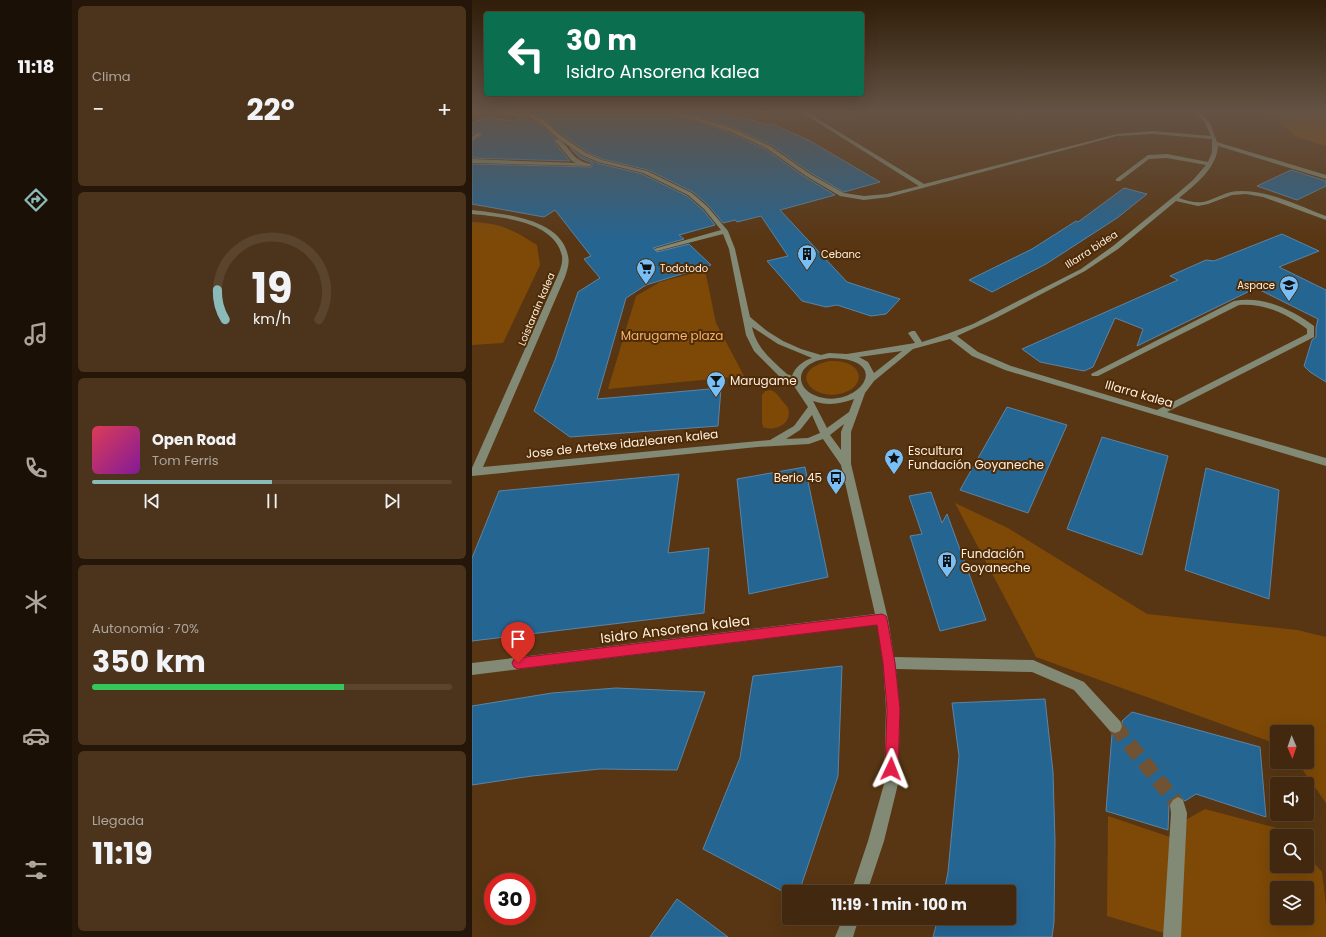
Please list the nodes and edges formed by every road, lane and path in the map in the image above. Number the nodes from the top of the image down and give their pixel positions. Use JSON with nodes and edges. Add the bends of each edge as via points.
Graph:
{"nodes":[{"id":1,"x":584,"y":154,"type":"edge"},
{"id":2,"x":778,"y":154,"type":"edge"},
{"id":3,"x":871,"y":154,"type":"edge"},
{"id":4,"x":1043,"y":154,"type":"edge"},
{"id":5,"x":1214,"y":154,"type":"edge"},
{"id":6,"x":1254,"y":154,"type":"edge"},
{"id":7,"x":570,"y":156,"type":"junction"},
{"id":8,"x":589,"y":156,"type":"junction"},
{"id":9,"x":472,"y":161,"type":"edge"},
{"id":10,"x":528,"y":162,"type":"junction"},
{"id":11,"x":1209,"y":164,"type":"junction"},
{"id":12,"x":589,"y":165,"type":"junction"},
{"id":13,"x":1326,"y":177,"type":"edge"},
{"id":14,"x":658,"y":179,"type":"junction"},
{"id":15,"x":1118,"y":180,"type":"dead end"},
{"id":16,"x":923,"y":186,"type":"junction"},
{"id":17,"x":1175,"y":199,"type":"junction"},
{"id":18,"x":472,"y":212,"type":"edge"},
{"id":19,"x":1326,"y":218,"type":"edge"},
{"id":20,"x":725,"y":231,"type":"junction"},
{"id":21,"x":657,"y":249,"type":"dead end"},
{"id":22,"x":747,"y":318,"type":"junction"},
{"id":23,"x":912,"y":333,"type":"dead end"},
{"id":24,"x":951,"y":336,"type":"junction"},
{"id":25,"x":920,"y":345,"type":"junction"},
{"id":26,"x":909,"y":348,"type":"junction"},
{"id":27,"x":849,"y":356,"type":"junction"},
{"id":28,"x":819,"y":357,"type":"junction"},
{"id":29,"x":1095,"y":374,"type":"dead end"},
{"id":30,"x":870,"y":380,"type":"junction"},
{"id":31,"x":795,"y":381,"type":"junction"},
{"id":32,"x":861,"y":392,"type":"junction"},
{"id":33,"x":805,"y":395,"type":"junction"},
{"id":34,"x":813,"y":407,"type":"junction"},
{"id":35,"x":1160,"y":412,"type":"junction"},
{"id":36,"x":852,"y":414,"type":"junction"},
{"id":37,"x":825,"y":434,"type":"junction"},
{"id":38,"x":774,"y":442,"type":"junction"},
{"id":39,"x":1326,"y":462,"type":"edge"},
{"id":40,"x":846,"y":464,"type":"junction"},
{"id":41,"x":474,"y":472,"type":"edge"},
{"id":42,"x":882,"y":619,"type":"junction"},
{"id":43,"x":889,"y":663,"type":"junction"},
{"id":44,"x":472,"y":669,"type":"edge"},
{"id":45,"x":1115,"y":726,"type":"tunnel mouth"},
{"id":46,"x":1178,"y":805,"type":"tunnel mouth"},
{"id":47,"x":861,"y":885,"type":"edge"},
{"id":48,"x":848,"y":925,"type":"edge"},
{"id":49,"x":844,"y":937,"type":"edge"},
{"id":50,"x":1172,"y":937,"type":"edge"}],
"edges":[{"from":1,"to":8,"type":"street"},
{"from":2,"to":16,"type":"street","via":[[842,195],[854,198],[878,198]]},
{"from":3,"to":16,"type":"street"},
{"from":4,"to":16,"type":"street"},
{"from":5,"to":11,"type":"street","name":"Illarra bidea"},
{"from":6,"to":13,"type":"street"},
{"from":7,"to":8,"type":"street"},
{"from":7,"to":10,"type":"street"},
{"from":7,"to":12,"type":"street"},
{"from":8,"to":14,"type":"street","via":[[645,172]]},
{"from":9,"to":10,"type":"street"},
{"from":10,"to":12,"type":"street"},
{"from":11,"to":15,"type":"street","via":[[1167,156],[1148,157]]},
{"from":11,"to":17,"type":"street","name":"Illarra bidea"},
{"from":12,"to":14,"type":"street"},
{"from":14,"to":20,"type":"street","via":[[690,194],[706,208]]},
{"from":17,"to":19,"type":"street","via":[[1198,204],[1225,194],[1254,193]]},
{"from":17,"to":24,"type":"street","name":"Illarra bidea","via":[[1133,234],[1082,270]]},
{"from":18,"to":41,"type":"street","name":"Loistarain kalea","via":[[516,218],[538,225],[560,240],[566,256],[561,277]]},
{"from":20,"to":21,"type":"street"},
{"from":20,"to":22,"type":"street","via":[[732,249]]},
{"from":22,"to":28,"type":"street","via":[[779,343]]},
{"from":22,"to":31,"type":"street","via":[[750,335],[758,351],[784,376]]},
{"from":23,"to":25,"type":"street"},
{"from":24,"to":25,"type":"street","name":"Illarra bidea"},
{"from":24,"to":35,"type":"street","name":"Illarra kalea","via":[[975,354],[1008,368]]},
{"from":25,"to":26,"type":"street","name":"Illarra bidea"},
{"from":26,"to":27,"type":"street","name":"Illarra bidea"},
{"from":26,"to":30,"type":"street","name":"Illarra bidea"},
{"from":27,"to":28,"type":"street"},
{"from":27,"to":30,"type":"street","via":[[866,365],[870,372]]},
{"from":28,"to":31,"type":"street","via":[[801,367]]},
{"from":29,"to":35,"type":"street","via":[[1237,303],[1274,307],[1310,328],[1311,335]]},
{"from":30,"to":32,"type":"street"},
{"from":31,"to":33,"type":"street","via":[[798,389]]},
{"from":32,"to":33,"type":"street","via":[[839,401],[815,400]]},
{"from":32,"to":36,"type":"street"},
{"from":33,"to":34,"type":"street"},
{"from":34,"to":37,"type":"street"},
{"from":34,"to":38,"type":"street","name":"Jose de Artetxe idazlearen kalea","via":[[797,428]]},
{"from":35,"to":39,"type":"street","name":"Illarra kalea"},
{"from":36,"to":37,"type":"street","name":"Jose de Artetxe idazlearen kalea"},
{"from":36,"to":40,"type":"street","via":[[846,432]]},
{"from":37,"to":38,"type":"street","name":"Jose de Artetxe idazlearen kalea","via":[[809,441]]},
{"from":37,"to":40,"type":"street"},
{"from":38,"to":41,"type":"street","name":"Jose de Artetxe idazlearen kalea"},
{"from":40,"to":42,"type":"street"},
{"from":42,"to":43,"type":"street"},
{"from":42,"to":44,"type":"street","name":"Isidro Ansorena kalea"},
{"from":43,"to":45,"type":"street","via":[[1033,666],[1079,686]]},
{"from":43,"to":47,"type":"street","via":[[893,709],[891,784]]},
{"from":46,"to":50,"type":"street"},
{"from":48,"to":49,"type":"street"}]}
